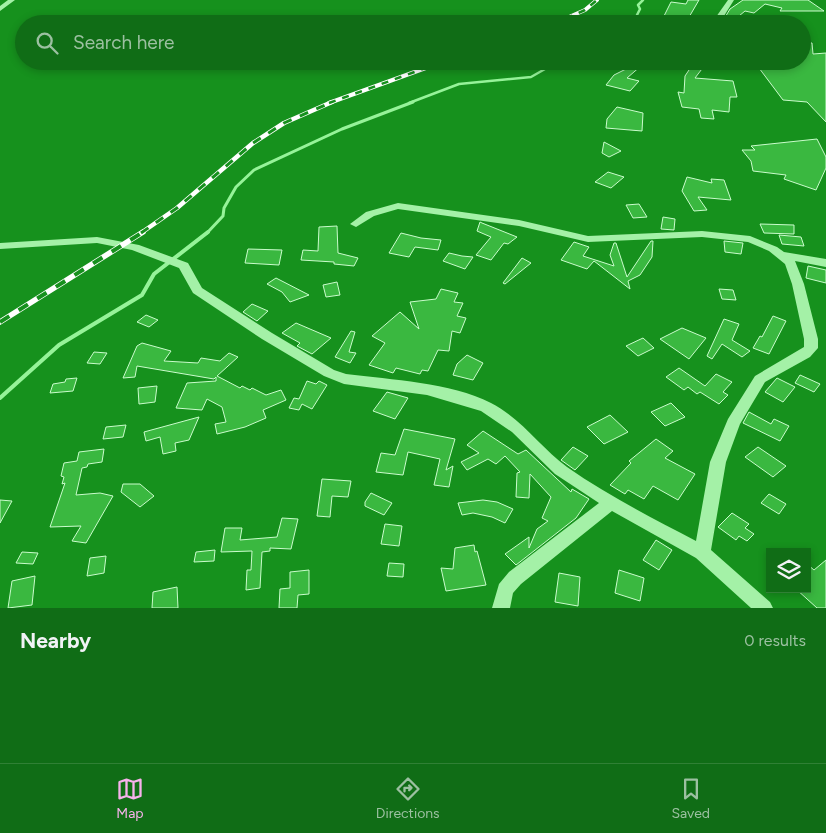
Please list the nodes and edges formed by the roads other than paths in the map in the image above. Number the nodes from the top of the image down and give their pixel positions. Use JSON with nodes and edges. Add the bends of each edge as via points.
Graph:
{"nodes":[{"id":1,"x":12,"y":0,"type":"edge"},
{"id":2,"x":731,"y":0,"type":"edge"},
{"id":3,"x":0,"y":9,"type":"edge"},
{"id":4,"x":721,"y":15,"type":"edge"},
{"id":5,"x":356,"y":224,"type":"dead end"},
{"id":6,"x":0,"y":246,"type":"edge"},
{"id":7,"x":784,"y":255,"type":"junction"},
{"id":8,"x":826,"y":263,"type":"edge"},
{"id":9,"x":611,"y":503,"type":"junction"},
{"id":10,"x":702,"y":553,"type":"junction"},
{"id":11,"x":501,"y":608,"type":"edge"},
{"id":12,"x":764,"y":608,"type":"edge"}],
"edges":[{"from":1,"to":3,"type":"street"},
{"from":2,"to":4,"type":"street"},
{"from":5,"to":7,"type":"street","via":[[370,214],[398,206],[519,223],[588,239],[728,235],[750,239]]},
{"from":6,"to":9,"type":"street","via":[[106,241],[135,247],[184,266],[197,290],[329,372],[351,380],[427,390],[486,407],[517,428],[560,470]]},
{"from":7,"to":8,"type":"street"},
{"from":7,"to":10,"type":"street","via":[[794,269],[811,348],[806,354],[760,379],[733,423],[718,462]]},
{"from":9,"to":10,"type":"street"},
{"from":9,"to":11,"type":"street","via":[[515,578],[505,590]]},
{"from":10,"to":12,"type":"street"}]}
